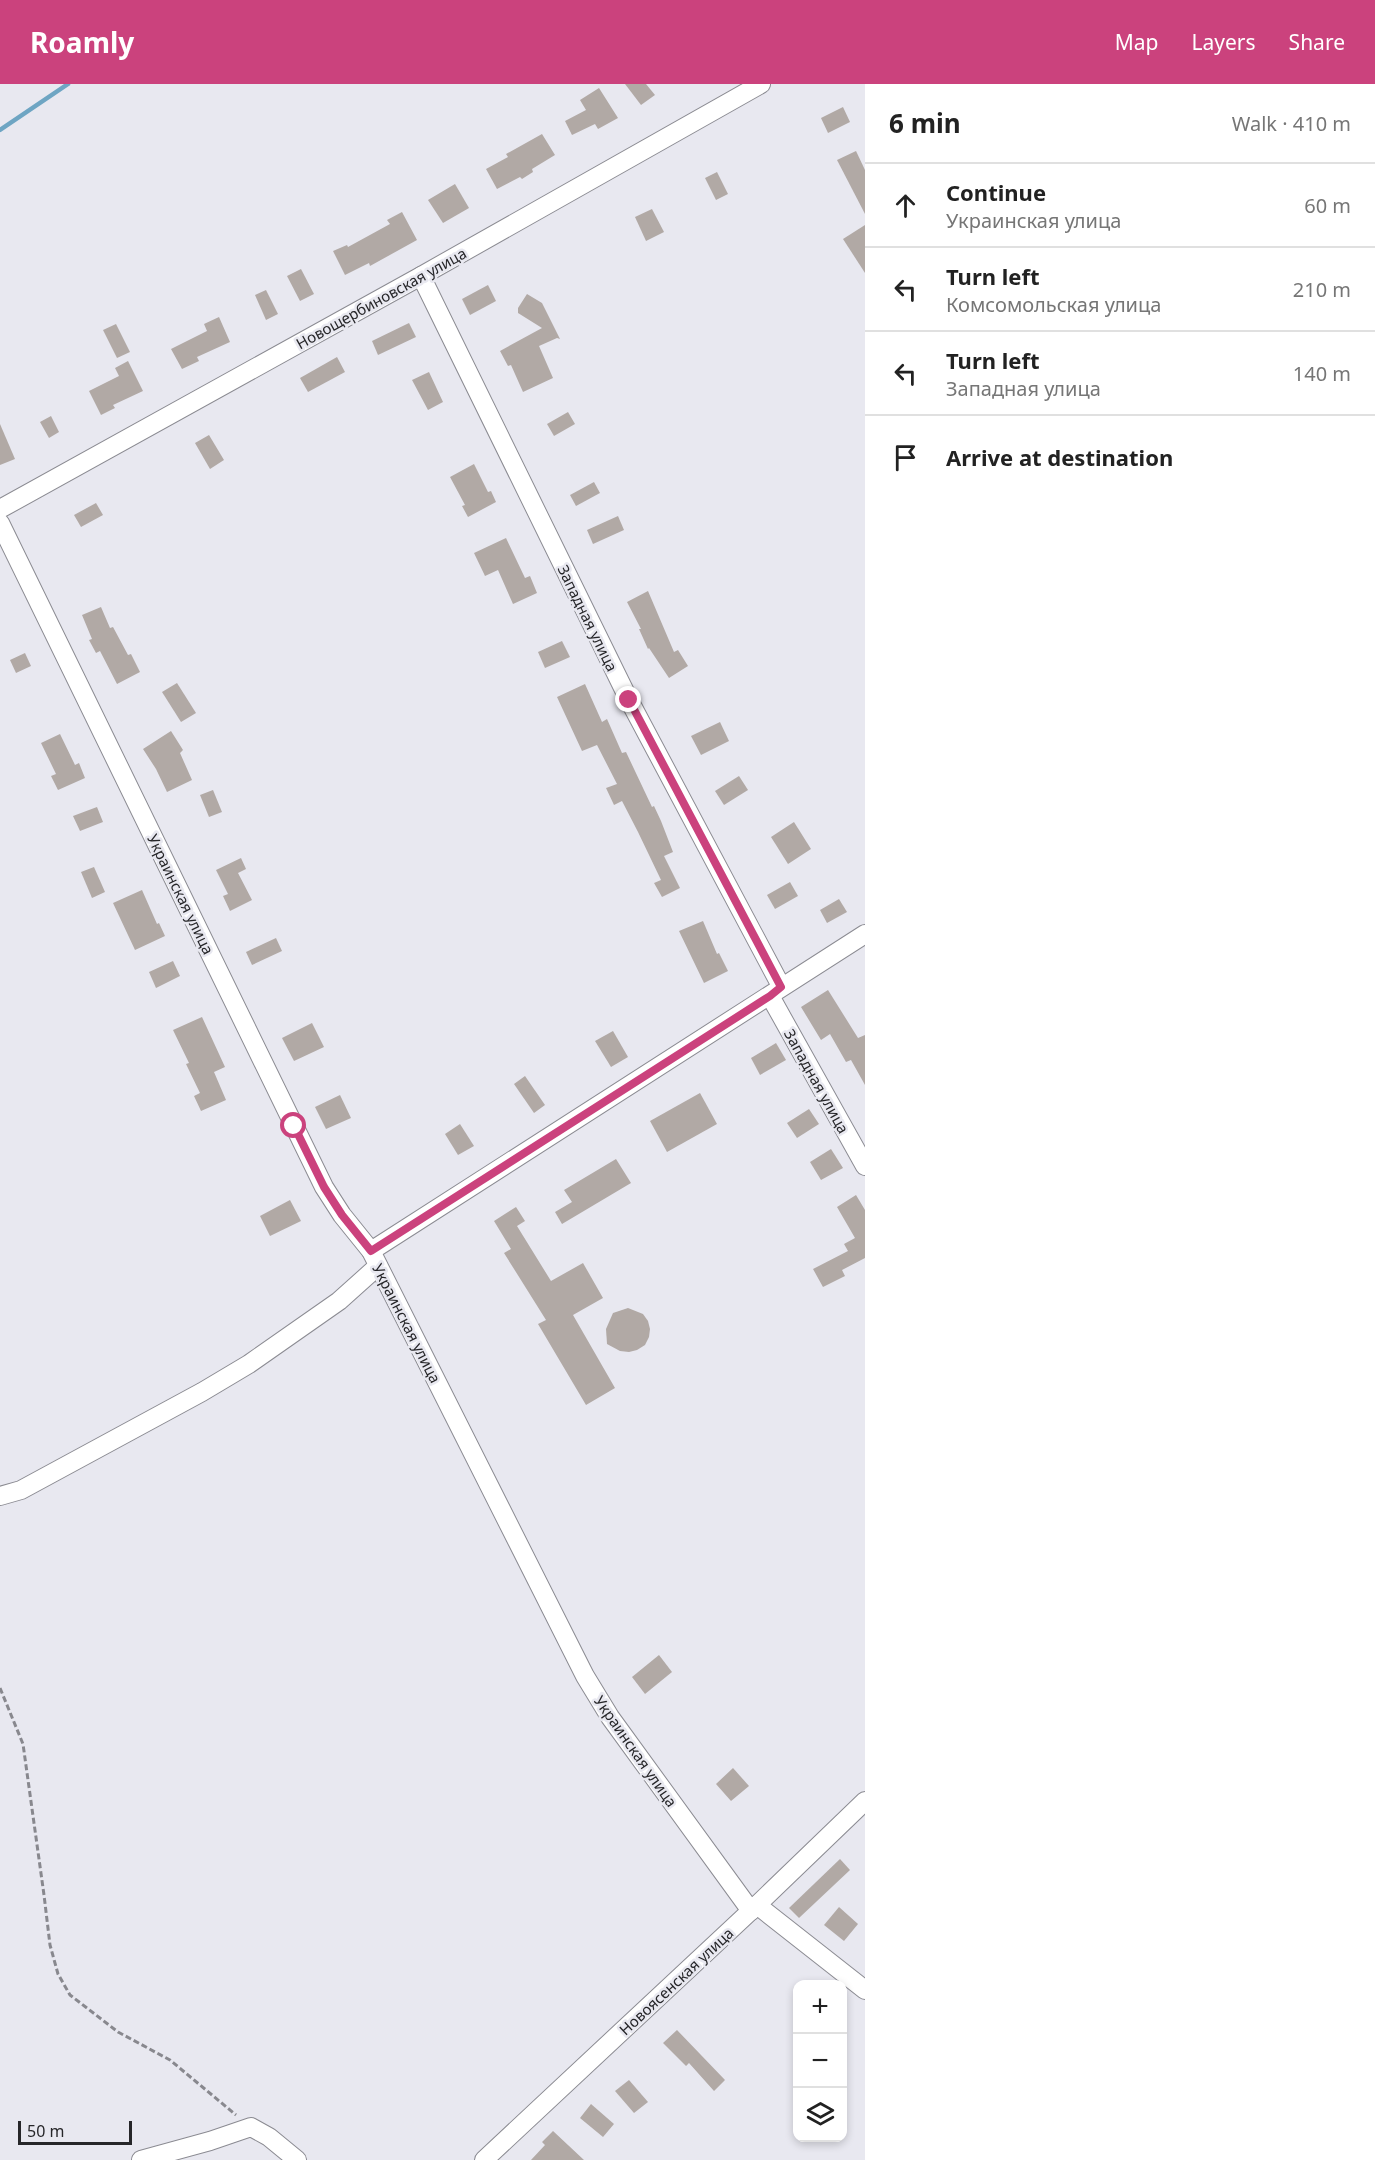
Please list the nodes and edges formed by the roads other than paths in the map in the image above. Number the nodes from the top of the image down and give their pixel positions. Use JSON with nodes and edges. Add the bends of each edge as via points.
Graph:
{"nodes":[{"id":1,"x":761,"y":84,"type":"edge"},
{"id":2,"x":421,"y":276,"type":"junction"},
{"id":3,"x":0,"y":509,"type":"edge"},
{"id":4,"x":0,"y":524,"type":"edge"},
{"id":5,"x":865,"y":934,"type":"edge"},
{"id":6,"x":776,"y":992,"type":"junction"},
{"id":7,"x":865,"y":1166,"type":"edge"},
{"id":8,"x":375,"y":1259,"type":"junction"},
{"id":9,"x":0,"y":1496,"type":"edge"},
{"id":10,"x":865,"y":1801,"type":"edge"},
{"id":11,"x":754,"y":1908,"type":"junction"},
{"id":12,"x":865,"y":1990,"type":"edge"},
{"id":13,"x":141,"y":2160,"type":"edge"},
{"id":14,"x":297,"y":2160,"type":"edge"},
{"id":15,"x":484,"y":2160,"type":"edge"}],
"edges":[{"from":1,"to":2,"type":"street","name":"Новощербиновская улица"},
{"from":2,"to":3,"type":"street","name":"Новощербиновская улица"},
{"from":2,"to":6,"type":"street","name":"Западная улица"},
{"from":4,"to":8,"type":"street","name":"Украинская улица","via":[[324,1187]]},
{"from":5,"to":6,"type":"street"},
{"from":6,"to":7,"type":"street","name":"Западная улица"},
{"from":6,"to":8,"type":"street"},
{"from":8,"to":9,"type":"street","via":[[339,1301],[249,1364],[21,1490]]},
{"from":8,"to":11,"type":"street","name":"Украинская улица","via":[[585,1676],[610,1718]]},
{"from":10,"to":11,"type":"street","name":"Новоясенская улица"},
{"from":11,"to":12,"type":"street","name":"Украинская улица"},
{"from":11,"to":15,"type":"street","name":"Новоясенская улица"},
{"from":13,"to":14,"type":"street","via":[[251,2127]]}]}
